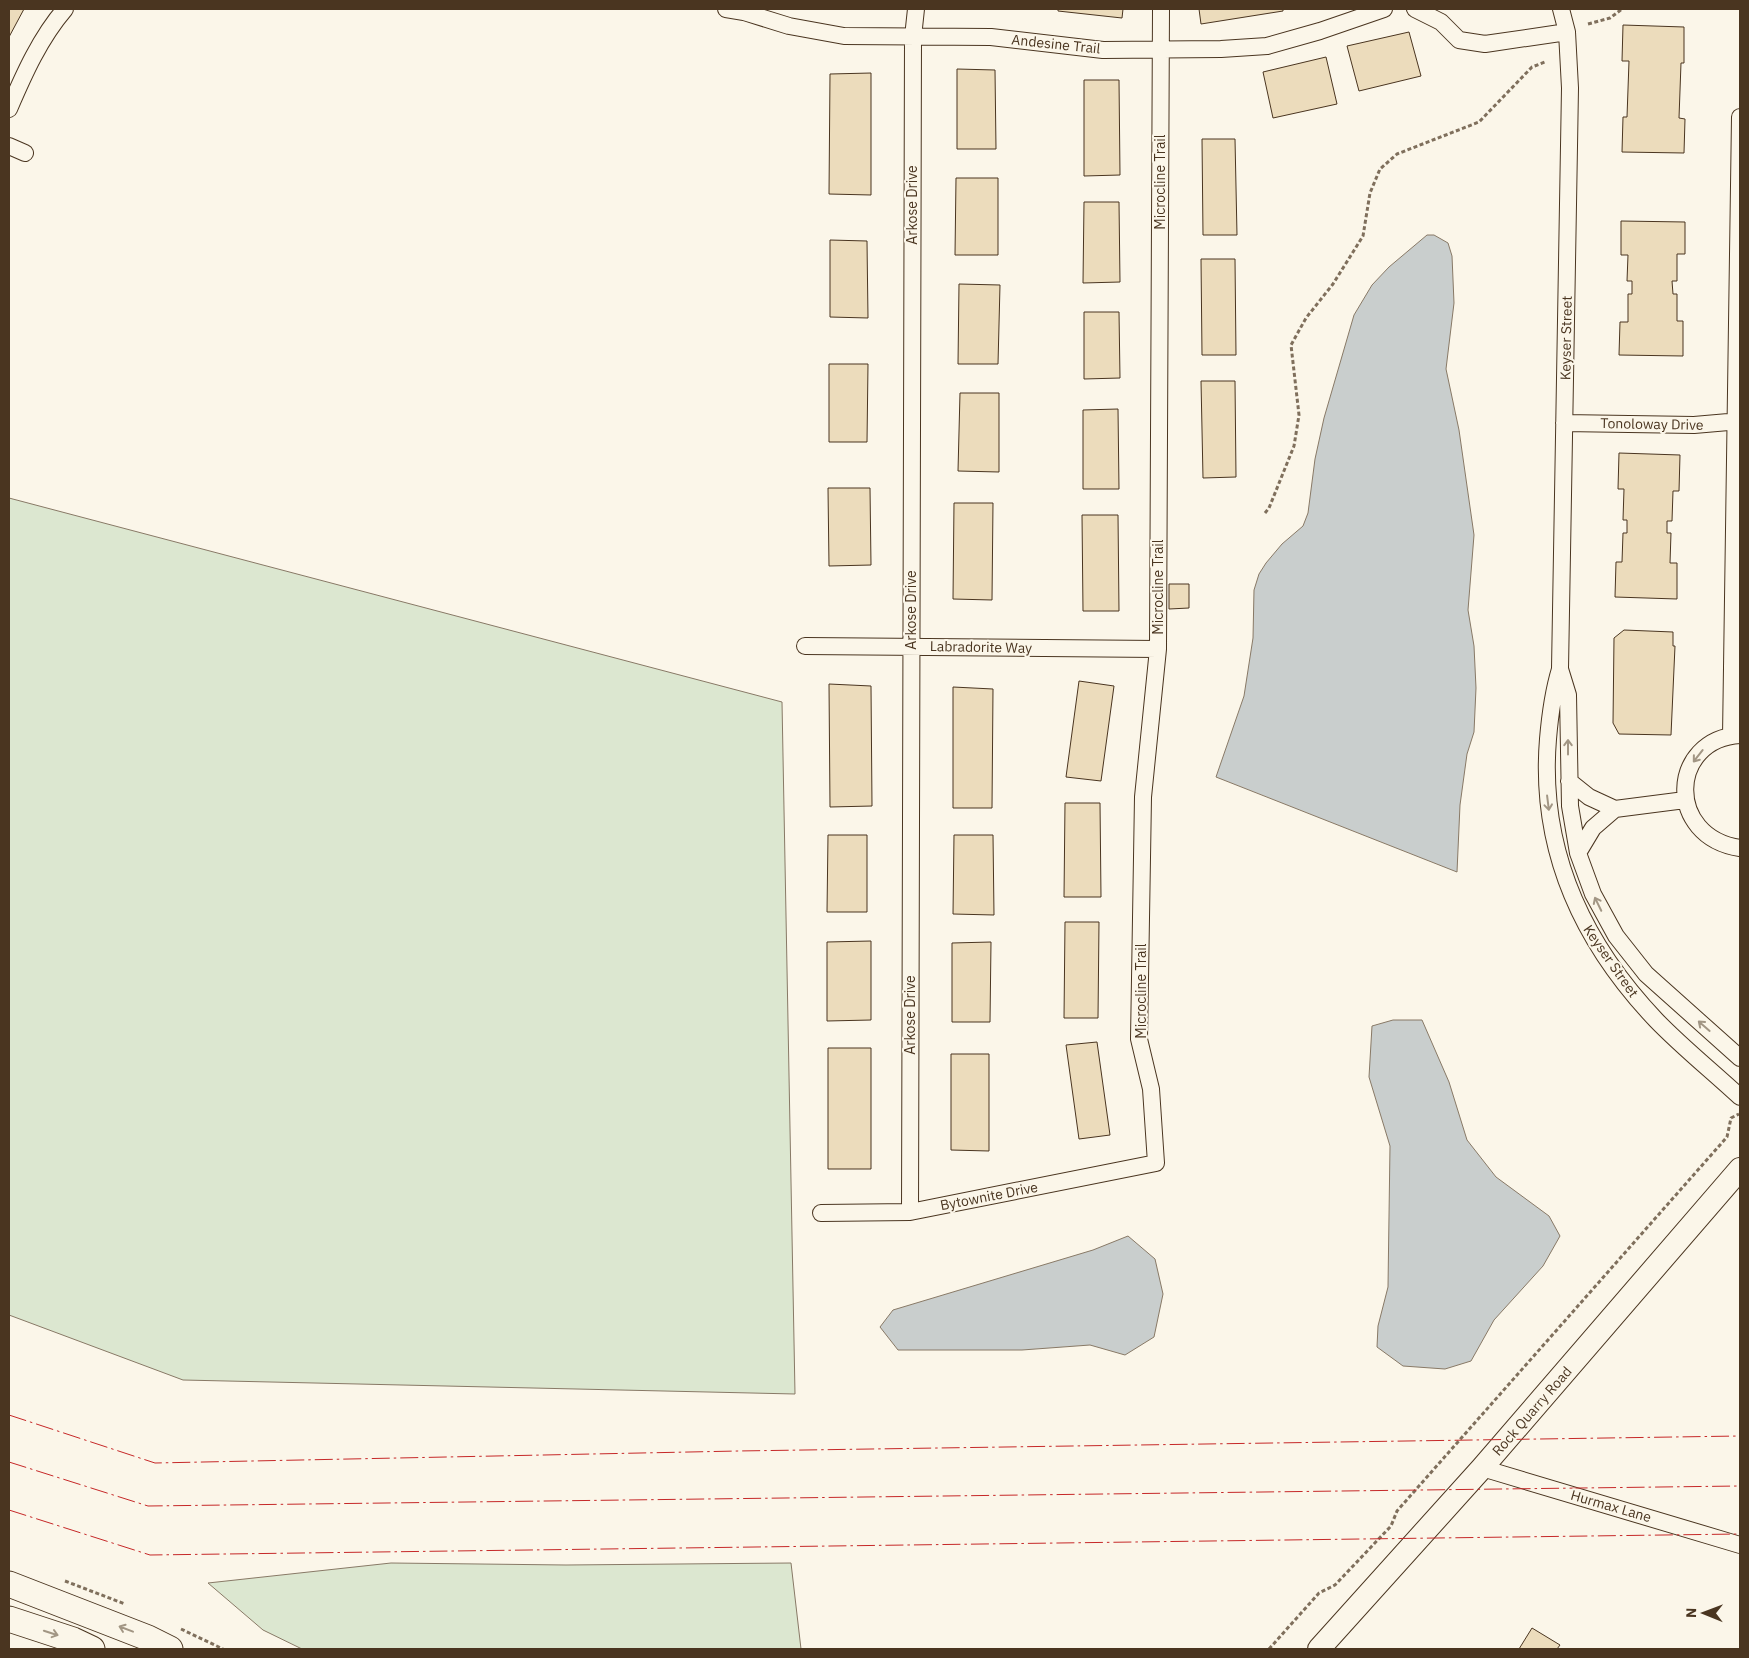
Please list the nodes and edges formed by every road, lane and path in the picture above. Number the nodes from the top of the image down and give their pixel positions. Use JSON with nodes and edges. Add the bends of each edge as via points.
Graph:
{"nodes":[{"id":1,"x":65,"y":9,"type":"edge"},
{"id":2,"x":726,"y":9,"type":"edge"},
{"id":3,"x":916,"y":9,"type":"edge"},
{"id":4,"x":1161,"y":9,"type":"edge"},
{"id":5,"x":1384,"y":9,"type":"edge"},
{"id":6,"x":1415,"y":9,"type":"edge"},
{"id":7,"x":1561,"y":9,"type":"edge"},
{"id":8,"x":1622,"y":9,"type":"edge"},
{"id":9,"x":1588,"y":24,"type":"dead end"},
{"id":10,"x":1567,"y":32,"type":"junction"},
{"id":11,"x":913,"y":37,"type":"junction"},
{"id":12,"x":1160,"y":50,"type":"junction"},
{"id":13,"x":1545,"y":62,"type":"dead end"},
{"id":14,"x":9,"y":109,"type":"edge"},
{"id":15,"x":1740,"y":117,"type":"edge"},
{"id":16,"x":9,"y":146,"type":"edge"},
{"id":17,"x":25,"y":153,"type":"dead end"},
{"id":18,"x":1739,"y":245,"type":"edge"},
{"id":19,"x":1737,"y":422,"type":"edge"},
{"id":20,"x":1564,"y":423,"type":"junction"},
{"id":21,"x":1265,"y":513,"type":"dead end"},
{"id":22,"x":1736,"y":601,"type":"edge"},
{"id":23,"x":805,"y":646,"type":"dead end"},
{"id":24,"x":911,"y":647,"type":"junction"},
{"id":25,"x":1158,"y":649,"type":"junction"},
{"id":26,"x":1560,"y":668,"type":"junction"},
{"id":27,"x":1736,"y":736,"type":"edge"},
{"id":28,"x":1569,"y":781,"type":"junction"},
{"id":29,"x":1686,"y":800,"type":"junction"},
{"id":30,"x":1615,"y":809,"type":"junction"},
{"id":31,"x":1740,"y":848,"type":"edge"},
{"id":32,"x":1578,"y":853,"type":"junction"},
{"id":33,"x":1740,"y":1058,"type":"edge"},
{"id":34,"x":1740,"y":1097,"type":"edge"},
{"id":35,"x":1739,"y":1115,"type":"dead end"},
{"id":36,"x":1156,"y":1163,"type":"joint"},
{"id":37,"x":1740,"y":1169,"type":"edge"},
{"id":38,"x":910,"y":1212,"type":"junction"},
{"id":39,"x":821,"y":1213,"type":"dead end"},
{"id":40,"x":1482,"y":1468,"type":"junction"},
{"id":41,"x":1740,"y":1545,"type":"edge"},
{"id":42,"x":9,"y":1584,"type":"edge"},
{"id":43,"x":9,"y":1619,"type":"edge"},
{"id":44,"x":92,"y":1649,"type":"edge"},
{"id":45,"x":170,"y":1649,"type":"edge"},
{"id":46,"x":1269,"y":1649,"type":"edge"},
{"id":47,"x":1319,"y":1649,"type":"edge"}],
"edges":[{"from":1,"to":14,"type":"street","via":[[27,68]]},
{"from":2,"to":11,"type":"street","name":"Andesine Trail","via":[[789,26],[844,36]]},
{"from":3,"to":11,"type":"street","name":"Arkose Drive"},
{"from":4,"to":12,"type":"street","name":"Microcline Trail"},
{"from":5,"to":12,"type":"street","name":"Andesine Trail","via":[[1267,46]]},
{"from":6,"to":10,"type":"street","via":[[1441,22],[1459,40],[1485,44]]},
{"from":7,"to":10,"type":"street","name":"Keyser Street"},
{"from":8,"to":9,"type":"path","via":[[1610,18]]},
{"from":10,"to":20,"type":"street","name":"Keyser Street","via":[[1570,88]]},
{"from":11,"to":12,"type":"street","name":"Andesine Trail","via":[[991,37],[1104,50]]},
{"from":11,"to":24,"type":"street","name":"Arkose Drive"},
{"from":12,"to":25,"type":"street","name":"Microcline Trail"},
{"from":13,"to":21,"type":"path","via":[[1532,67],[1479,122],[1397,154],[1380,169],[1370,193],[1363,236],[1291,345],[1299,415],[1294,446]]},
{"from":15,"to":18,"type":"street"},
{"from":16,"to":17,"type":"street"},
{"from":18,"to":19,"type":"street"},
{"from":19,"to":20,"type":"street","name":"Tonoloway Drive","via":[[1694,425]]},
{"from":19,"to":22,"type":"street"},
{"from":20,"to":26,"type":"street","name":"Keyser Street"},
{"from":22,"to":27,"type":"street"},
{"from":23,"to":24,"type":"street","name":"Labradorite Way"},
{"from":24,"to":25,"type":"street","name":"Labradorite Way"},
{"from":24,"to":38,"type":"street","name":"Arkose Drive"},
{"from":25,"to":36,"type":"street","name":"Microcline Trail","via":[[1143,797],[1139,1040],[1151,1088]]},
{"from":28,"to":26,"type":"street","name":"Keyser Street","one_way":true,"via":[[1568,695]]},
{"from":26,"to":34,"type":"street","name":"Keyser Street","one_way":true,"via":[[1552,695],[1547,792],[1554,842],[1576,907],[1601,951],[1656,1020]]},
{"from":27,"to":29,"type":"street","one_way":true,"via":[[1717,740],[1695,759],[1688,771]]},
{"from":28,"to":30,"type":"street","via":[[1589,797]]},
{"from":28,"to":32,"type":"street","name":"Keyser Street"},
{"from":29,"to":30,"type":"street"},
{"from":29,"to":31,"type":"street","via":[[1690,816],[1699,829],[1726,846]]},
{"from":30,"to":32,"type":"street","via":[[1594,828]]},
{"from":33,"to":32,"type":"street","name":"Keyser Street","one_way":true,"via":[[1663,990],[1631,956],[1603,914]]},
{"from":35,"to":46,"type":"path","via":[[1731,1118],[1727,1137],[1397,1511],[1391,1526],[1334,1585],[1319,1593]]},
{"from":36,"to":38,"type":"street","name":"Bytownite Drive"},
{"from":37,"to":40,"type":"main road","name":"Rock Quarry Road"},
{"from":38,"to":39,"type":"street","name":"Bytownite Drive"},
{"from":40,"to":41,"type":"street","name":"Hurmax Lane"},
{"from":40,"to":47,"type":"main road","name":"Rock Quarry Road"},
{"from":45,"to":42,"type":"main road","one_way":true},
{"from":43,"to":44,"type":"main road","one_way":true}]}
